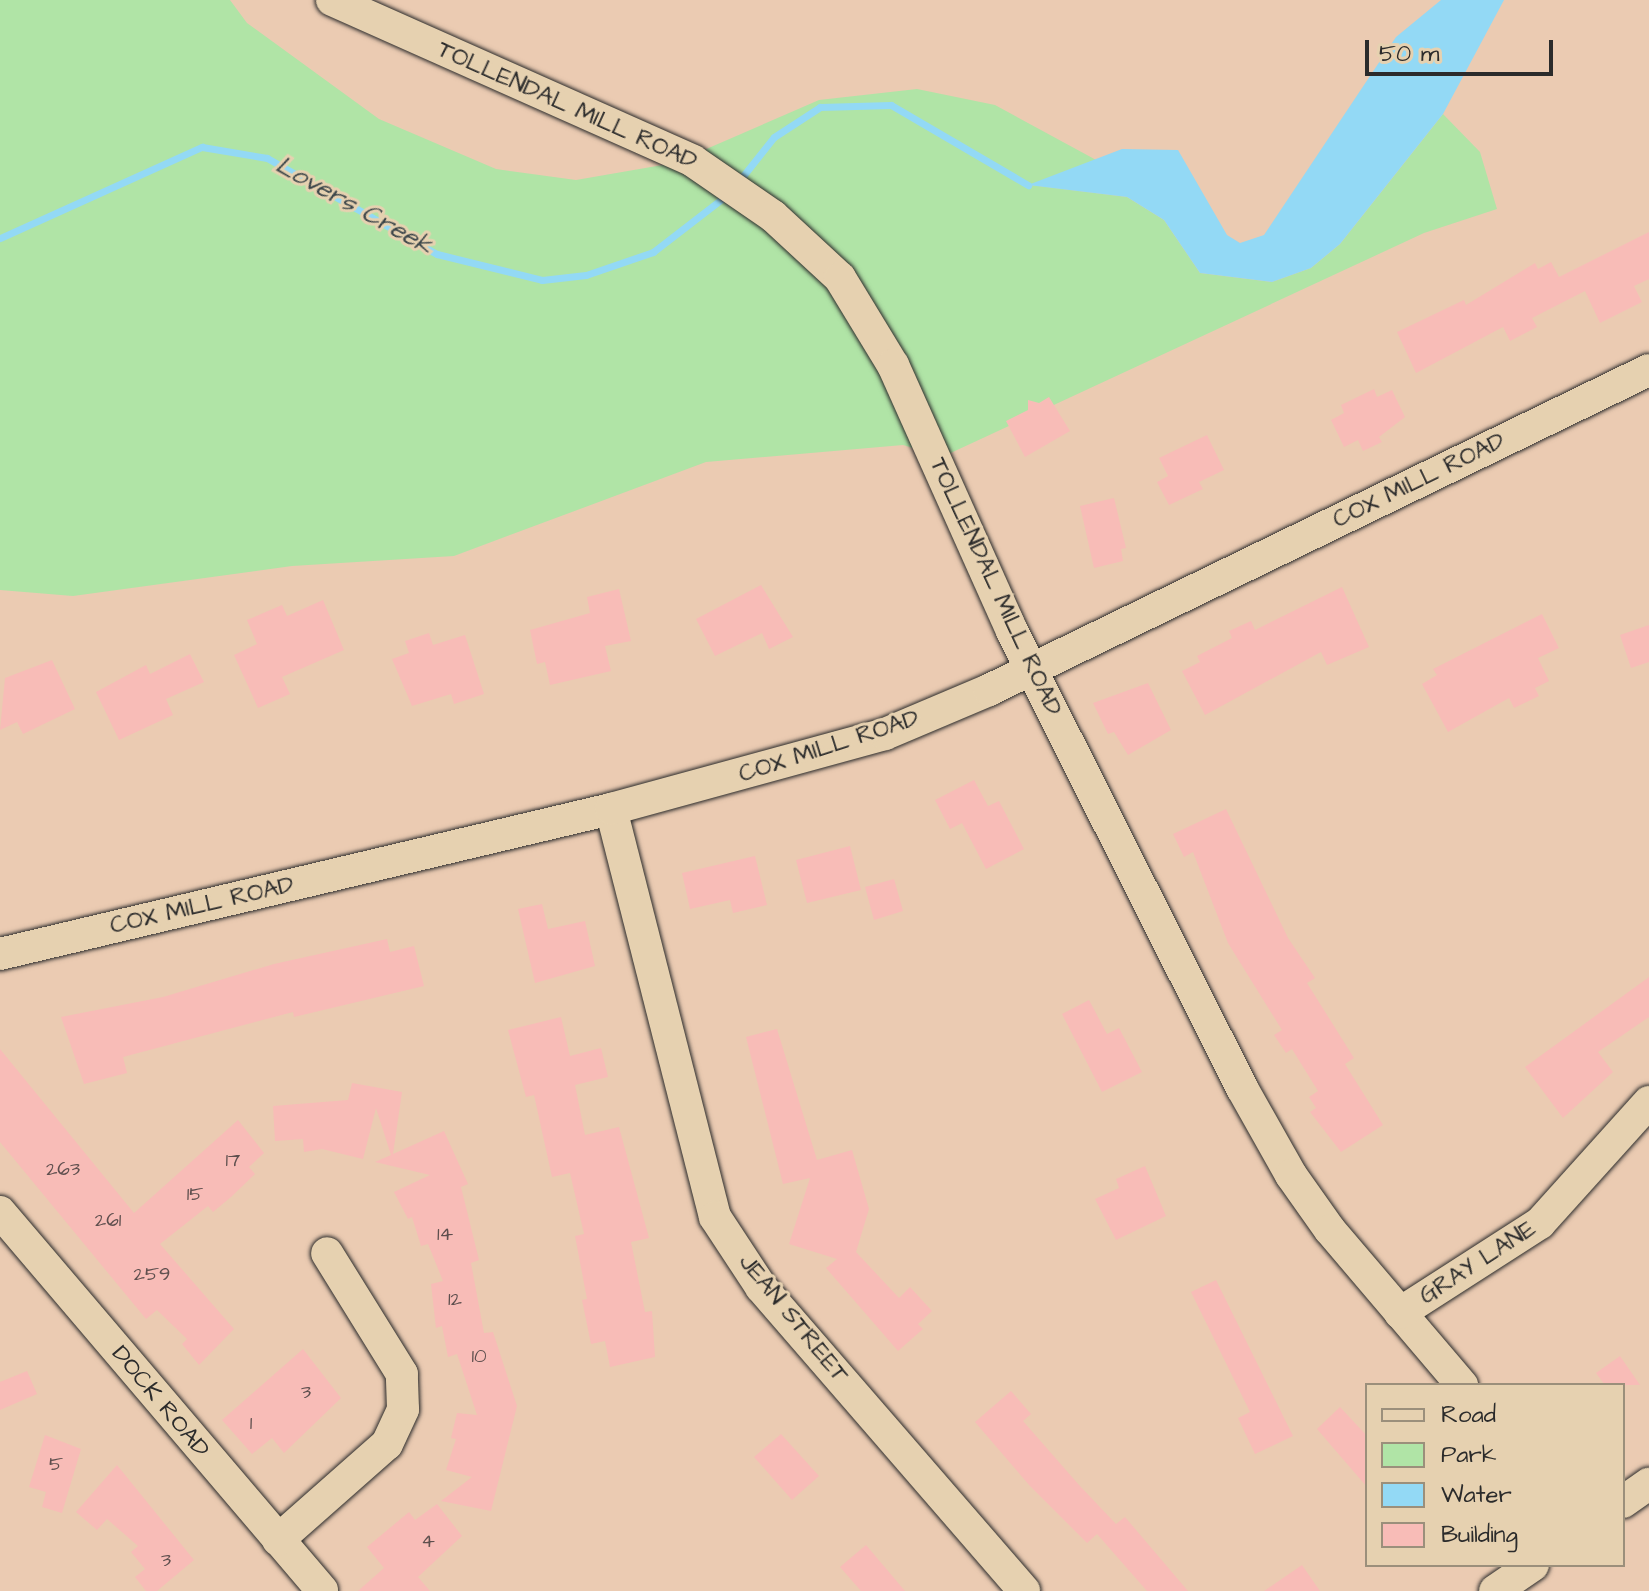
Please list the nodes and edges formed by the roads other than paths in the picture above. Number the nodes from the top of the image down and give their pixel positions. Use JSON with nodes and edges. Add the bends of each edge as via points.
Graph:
{"nodes":[{"id":1,"x":332,"y":0,"type":"edge"},
{"id":2,"x":1649,"y":370,"type":"edge"},
{"id":3,"x":1030,"y":669,"type":"junction"},
{"id":4,"x":611,"y":809,"type":"junction"},
{"id":5,"x":0,"y":954,"type":"edge"},
{"id":6,"x":1649,"y":1102,"type":"edge"},
{"id":7,"x":0,"y":1212,"type":"edge"},
{"id":8,"x":327,"y":1253,"type":"dead end"},
{"id":9,"x":1400,"y":1313,"type":"junction"},
{"id":10,"x":1460,"y":1383,"type":"edge"},
{"id":11,"x":1649,"y":1484,"type":"edge"},
{"id":12,"x":1625,"y":1501,"type":"edge"},
{"id":13,"x":278,"y":1540,"type":"junction"},
{"id":14,"x":1530,"y":1567,"type":"edge"},
{"id":15,"x":322,"y":1591,"type":"edge"},
{"id":16,"x":1024,"y":1591,"type":"edge"},
{"id":17,"x":1495,"y":1591,"type":"edge"}],
"edges":[{"from":1,"to":3,"type":"street","name":"TOLLENDAL MILL ROAD","via":[[693,161],[773,216],[840,278],[893,365]]},
{"from":2,"to":3,"type":"street","name":"COX MILL ROAD"},
{"from":3,"to":4,"type":"street","name":"COX MILL ROAD","via":[[885,734]]},
{"from":3,"to":9,"type":"street","name":"TOLLENDAL MILL ROAD","via":[[1291,1175]]},
{"from":4,"to":5,"type":"street","name":"COX MILL ROAD"},
{"from":4,"to":16,"type":"street","name":"JEAN STREET","via":[[715,1217],[761,1287]]},
{"from":6,"to":9,"type":"street","name":"GRAY LANE","via":[[1540,1223]]},
{"from":7,"to":13,"type":"street","name":"DOCK ROAD"},
{"from":8,"to":13,"type":"street","via":[[402,1374],[403,1409],[387,1444]]},
{"from":9,"to":10,"type":"street","name":"TOLLENDAL MILL ROAD"},
{"from":11,"to":12,"type":"street"},
{"from":13,"to":15,"type":"street","name":"DOCK ROAD"},
{"from":14,"to":17,"type":"street"}]}
